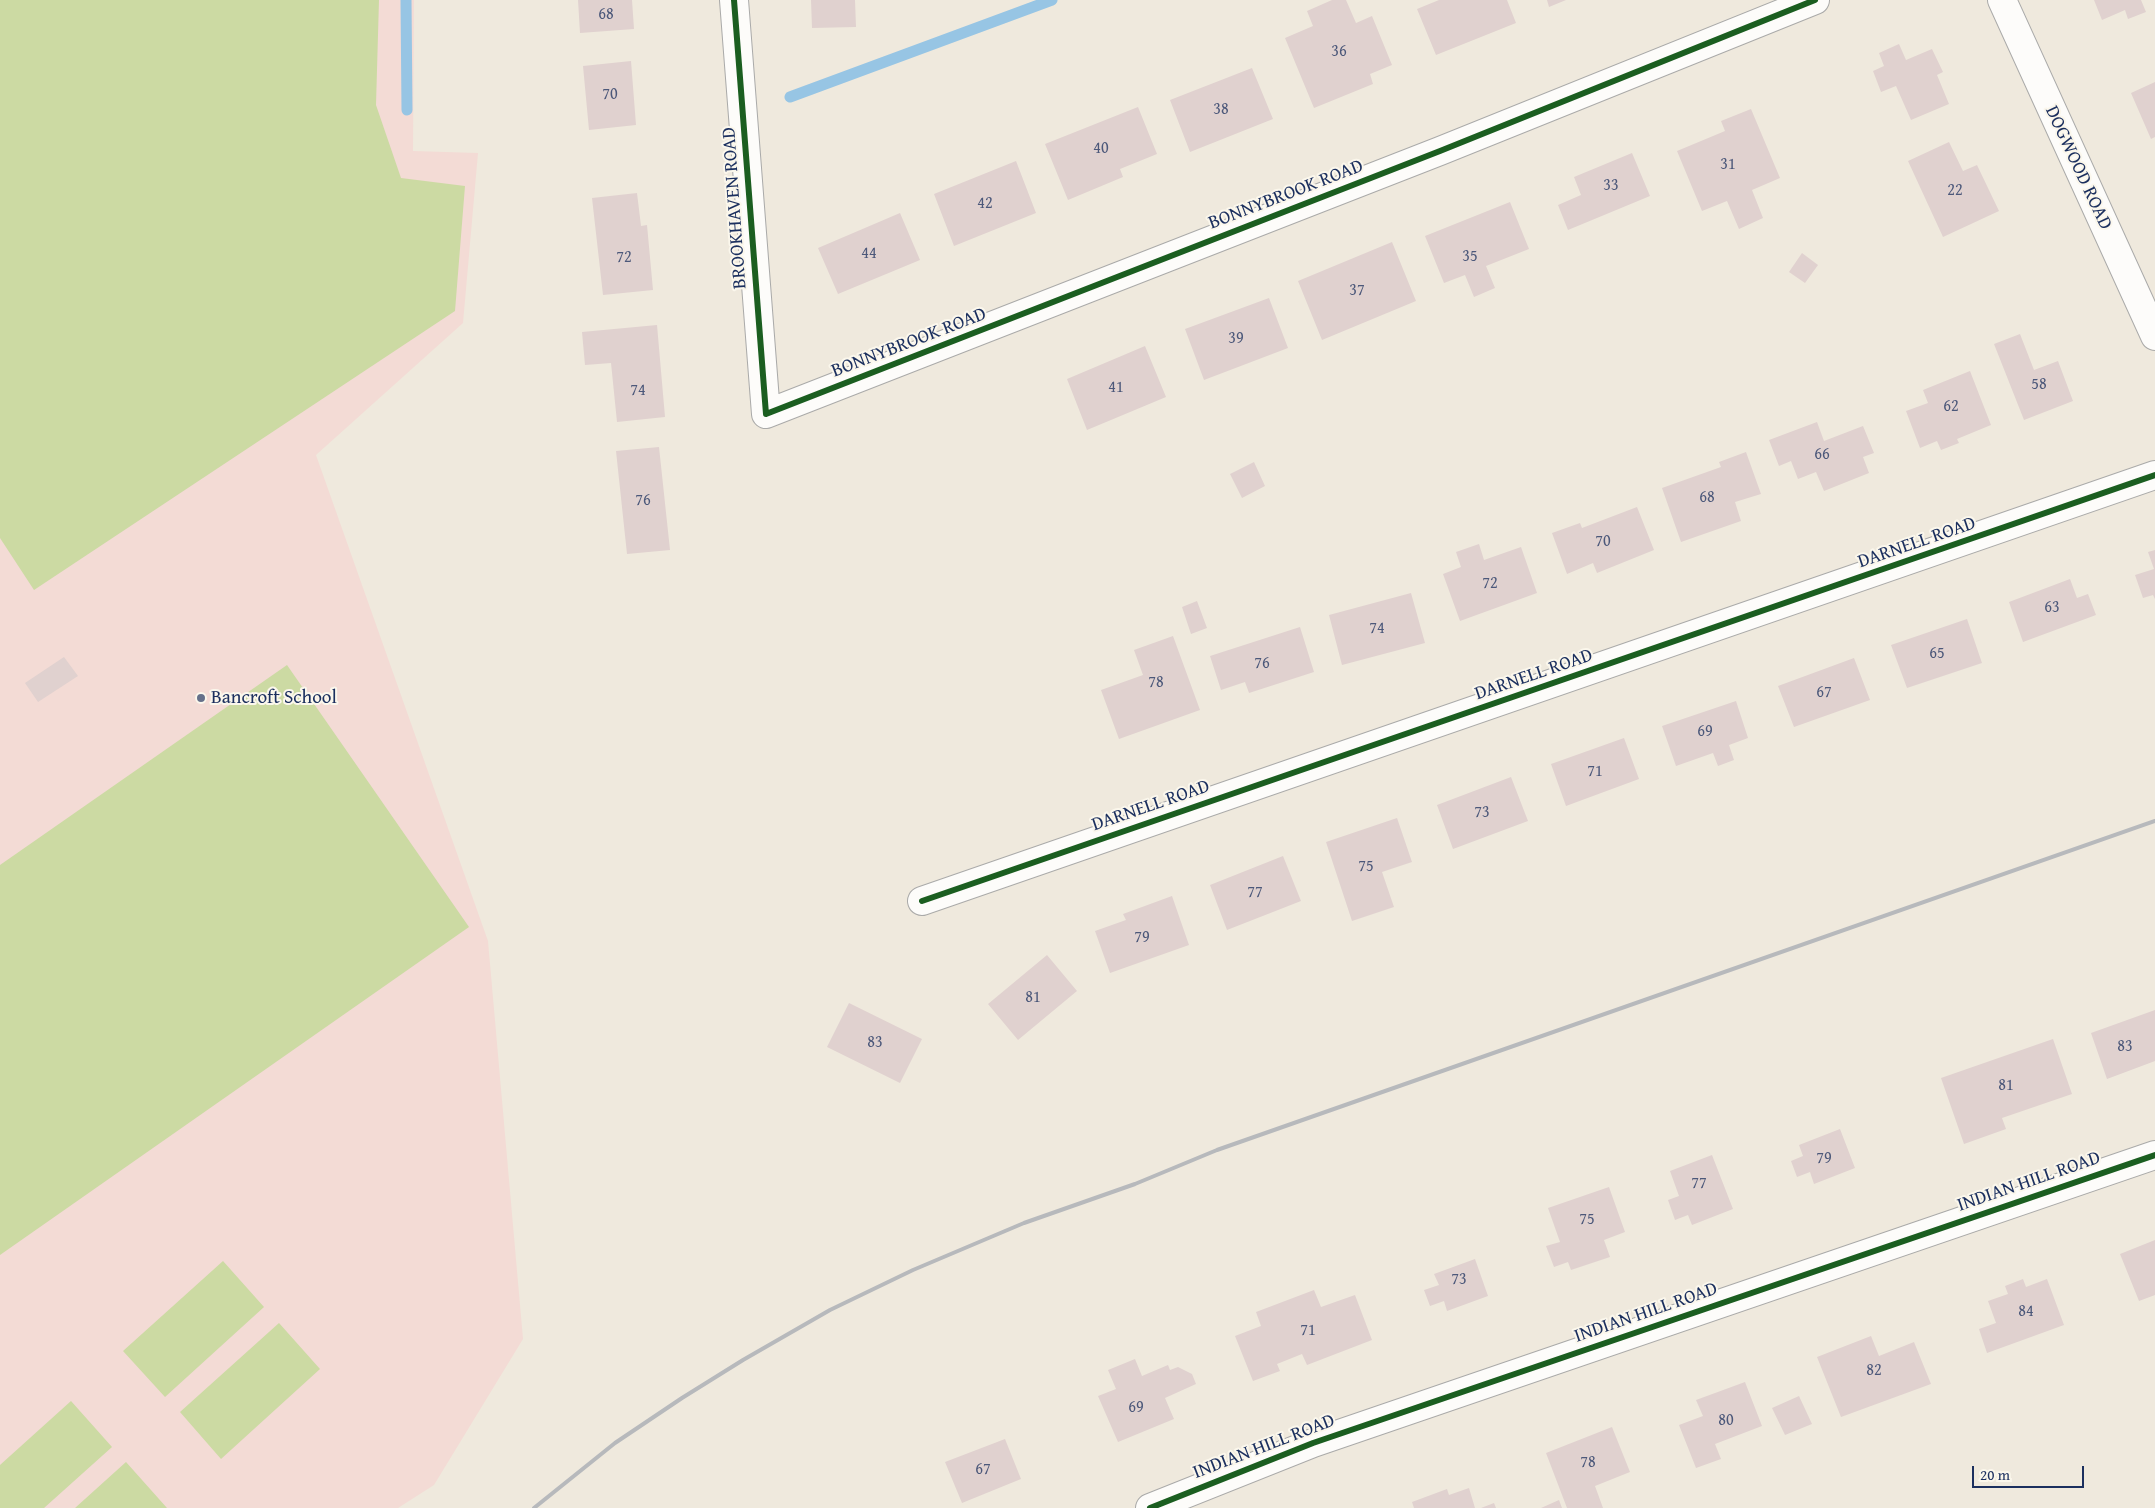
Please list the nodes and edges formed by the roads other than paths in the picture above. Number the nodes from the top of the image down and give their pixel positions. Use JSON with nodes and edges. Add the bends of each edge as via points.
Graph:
{"nodes":[{"id":1,"x":734,"y":0,"type":"edge"},
{"id":2,"x":1815,"y":0,"type":"edge"},
{"id":3,"x":2002,"y":0,"type":"edge"},
{"id":4,"x":2155,"y":336,"type":"edge"},
{"id":5,"x":766,"y":414,"type":"joint"},
{"id":6,"x":2155,"y":475,"type":"edge"},
{"id":7,"x":922,"y":901,"type":"dead end"},
{"id":8,"x":2155,"y":1155,"type":"edge"},
{"id":9,"x":1150,"y":1508,"type":"edge"}],
"edges":[{"from":1,"to":5,"type":"street","name":"BROOKHAVEN ROAD"},
{"from":2,"to":5,"type":"street","name":"BONNYBROOK ROAD","via":[[1440,152]]},
{"from":3,"to":4,"type":"street","name":"DOGWOOD ROAD"},
{"from":6,"to":7,"type":"street","name":"DARNELL ROAD"},
{"from":8,"to":9,"type":"street","name":"INDIAN HILL ROAD","via":[[1313,1443]]}]}
